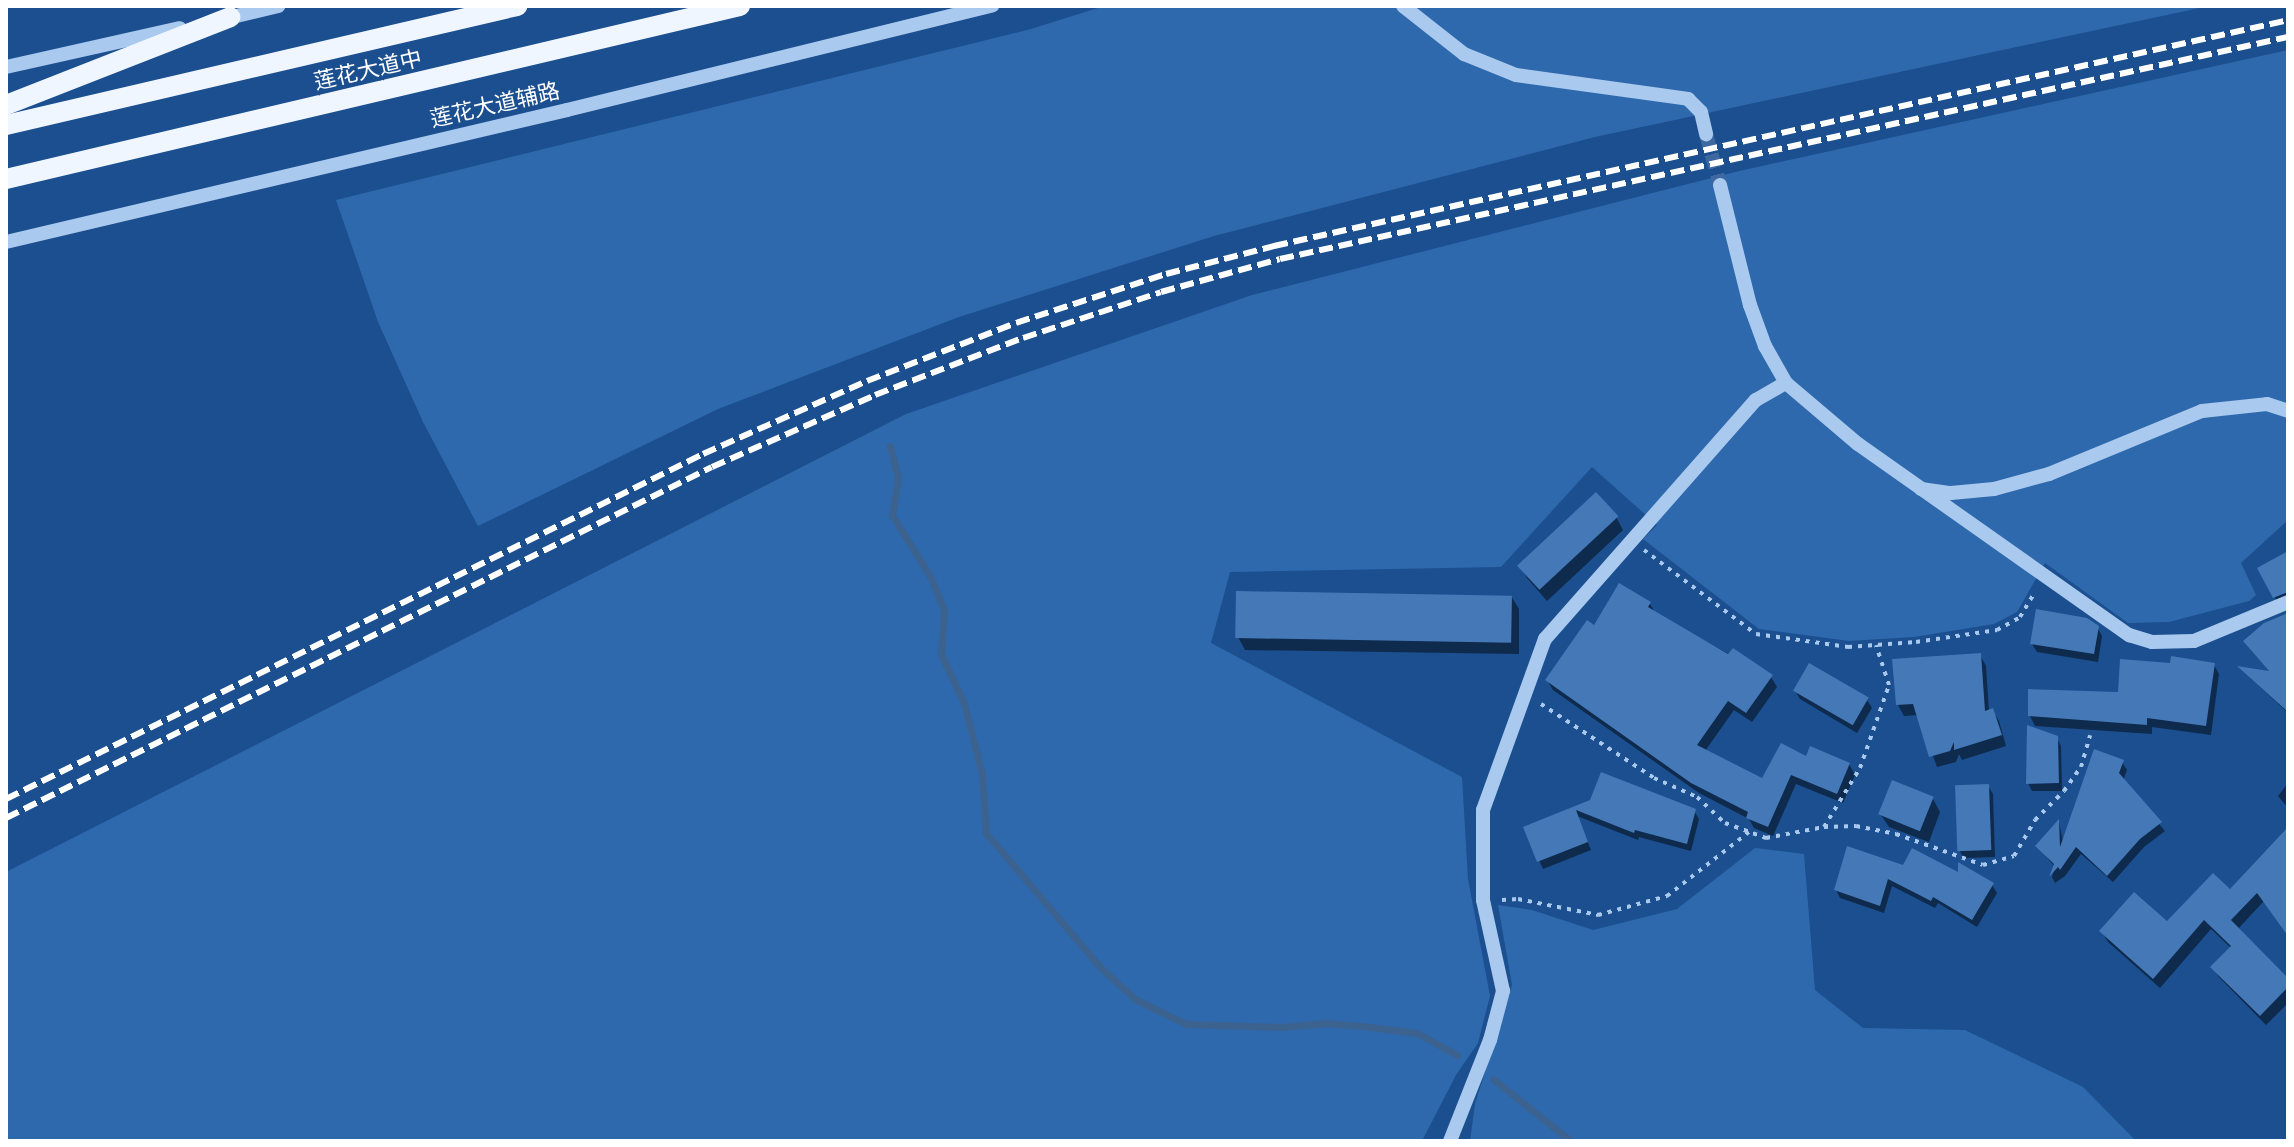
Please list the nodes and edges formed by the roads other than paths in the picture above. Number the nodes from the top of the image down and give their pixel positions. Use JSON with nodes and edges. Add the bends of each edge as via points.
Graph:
{"nodes":[{"id":1,"x":278,"y":6,"type":"edge"},
{"id":2,"x":517,"y":6,"type":"edge"},
{"id":3,"x":740,"y":6,"type":"edge"},
{"id":4,"x":992,"y":6,"type":"edge"},
{"id":5,"x":1403,"y":6,"type":"edge"},
{"id":6,"x":230,"y":17,"type":"junction"},
{"id":7,"x":6,"y":67,"type":"edge"},
{"id":8,"x":6,"y":105,"type":"edge"},
{"id":9,"x":6,"y":125,"type":"edge"},
{"id":10,"x":1706,"y":134,"type":"tunnel mouth"},
{"id":11,"x":6,"y":179,"type":"edge"},
{"id":12,"x":1720,"y":185,"type":"tunnel mouth"},
{"id":13,"x":6,"y":242,"type":"edge"},
{"id":14,"x":1786,"y":383,"type":"junction"},
{"id":15,"x":2288,"y":411,"type":"edge"},
{"id":16,"x":1919,"y":489,"type":"junction"},
{"id":17,"x":2288,"y":602,"type":"edge"},
{"id":18,"x":1450,"y":1141,"type":"edge"}],
"edges":[{"from":1,"to":6,"type":"street"},
{"from":2,"to":9,"type":"main road","name":"莲花大道中"},
{"from":3,"to":11,"type":"main road","name":"莲花大道中"},
{"from":4,"to":13,"type":"street","name":"莲花大道辅路"},
{"from":5,"to":10,"type":"street","via":[[1464,54],[1516,75],[1688,99],[1701,112]]},
{"from":6,"to":7,"type":"street"},
{"from":6,"to":8,"type":"main road"},
{"from":12,"to":14,"type":"street","via":[[1750,305]]},
{"from":14,"to":16,"type":"street"},
{"from":14,"to":18,"type":"street","via":[[1756,400],[1545,639],[1483,810],[1483,900],[1503,991],[1490,1040]]},
{"from":15,"to":16,"type":"street","via":[[2267,404],[2202,411],[2035,478],[1994,489]]},
{"from":16,"to":17,"type":"street","via":[[2129,635],[2152,642],[2194,641]]}]}
